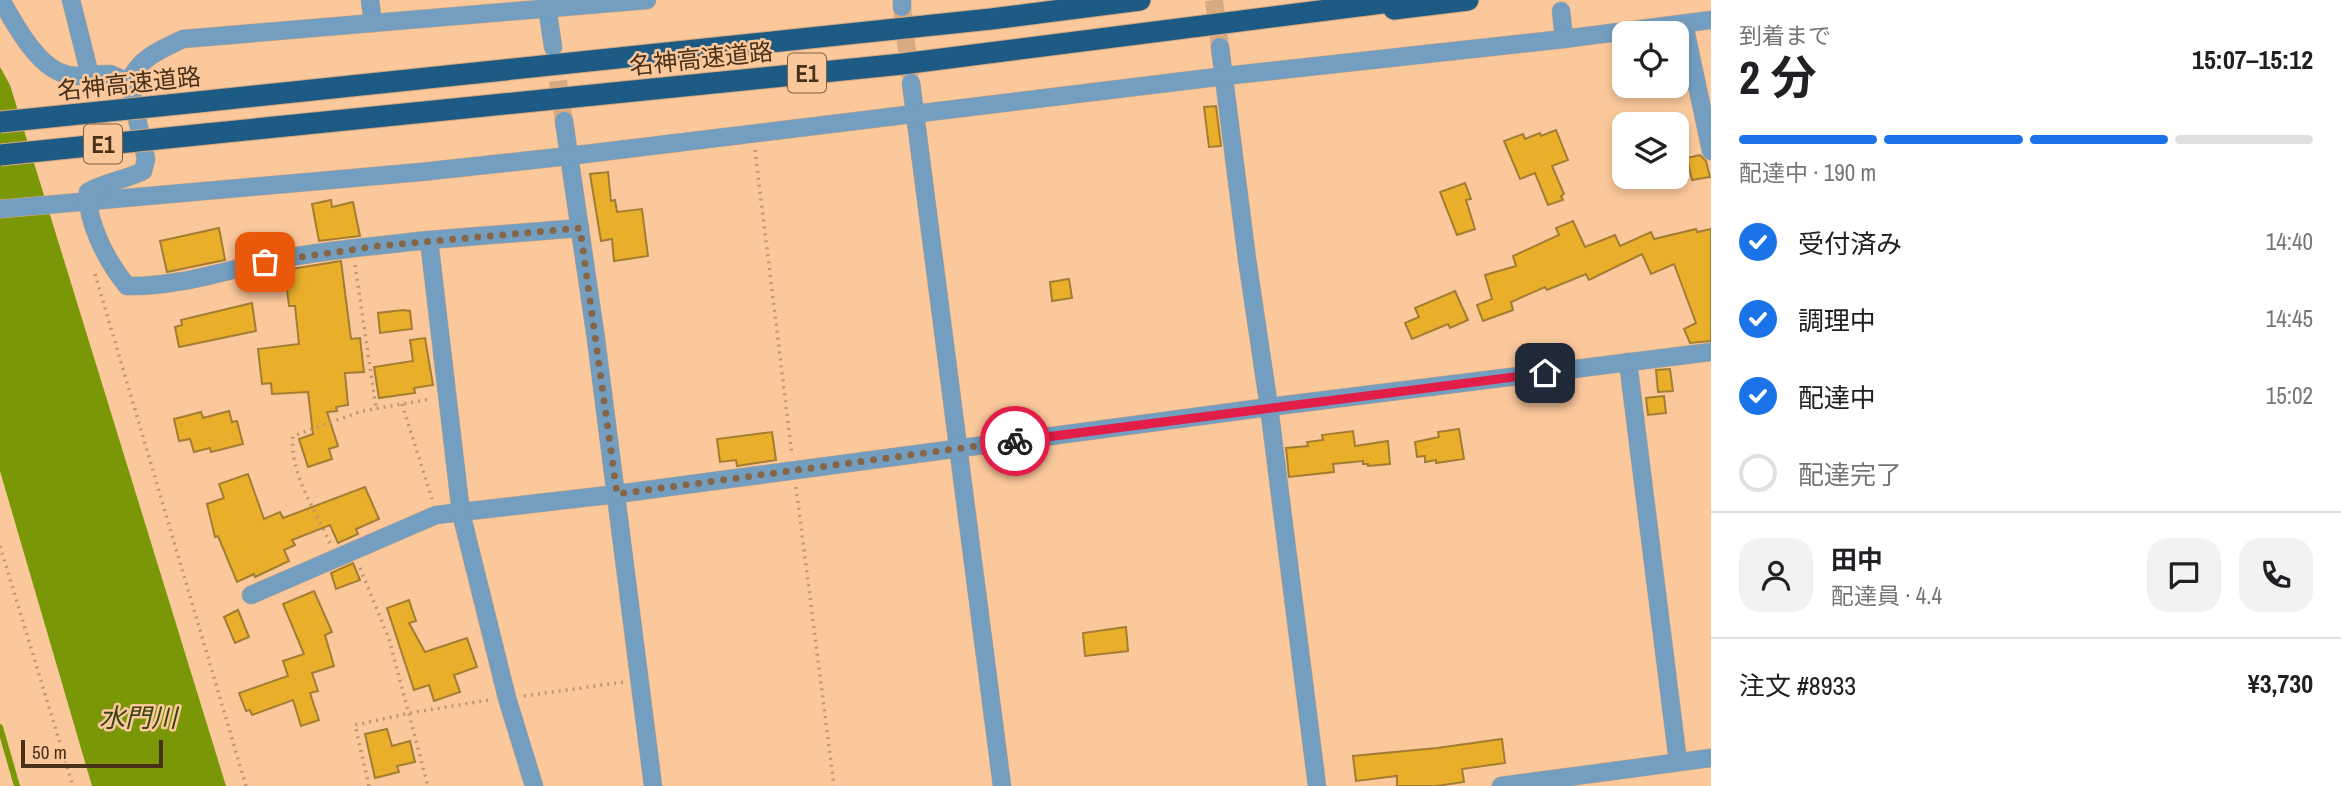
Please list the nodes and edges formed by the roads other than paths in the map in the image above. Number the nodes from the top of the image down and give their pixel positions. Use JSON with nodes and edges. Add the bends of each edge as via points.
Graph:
{"nodes":[{"id":1,"x":1,"y":0,"type":"edge"},
{"id":2,"x":71,"y":0,"type":"edge"},
{"id":3,"x":370,"y":0,"type":"edge"},
{"id":4,"x":647,"y":0,"type":"edge"},
{"id":5,"x":1140,"y":0,"type":"edge"},
{"id":6,"x":1406,"y":0,"type":"edge"},
{"id":7,"x":1468,"y":0,"type":"edge"},
{"id":8,"x":547,"y":5,"type":"edge"},
{"id":9,"x":1561,"y":11,"type":"dead end"},
{"id":10,"x":1264,"y":19,"type":"junction"},
{"id":11,"x":1711,"y":20,"type":"edge"},
{"id":12,"x":373,"y":23,"type":"junction"},
{"id":13,"x":1689,"y":23,"type":"edge"},
{"id":14,"x":1612,"y":33,"type":"edge"},
{"id":15,"x":1564,"y":39,"type":"junction"},
{"id":16,"x":553,"y":47,"type":"tunnel mouth"},
{"id":17,"x":1220,"y":47,"type":"tunnel mouth"},
{"id":18,"x":1689,"y":47,"type":"edge"},
{"id":19,"x":90,"y":75,"type":"junction"},
{"id":20,"x":1225,"y":76,"type":"junction"},
{"id":21,"x":129,"y":82,"type":"junction"},
{"id":22,"x":911,"y":83,"type":"tunnel mouth"},
{"id":23,"x":916,"y":115,"type":"junction"},
{"id":24,"x":564,"y":121,"type":"tunnel mouth"},
{"id":25,"x":0,"y":122,"type":"edge"},
{"id":26,"x":1711,"y":150,"type":"edge"},
{"id":27,"x":0,"y":155,"type":"edge"},
{"id":28,"x":569,"y":156,"type":"junction"},
{"id":29,"x":87,"y":201,"type":"junction"},
{"id":30,"x":0,"y":209,"type":"edge"},
{"id":31,"x":580,"y":228,"type":"junction"},
{"id":32,"x":429,"y":240,"type":"junction"},
{"id":33,"x":1711,"y":352,"type":"edge"},
{"id":34,"x":1628,"y":362,"type":"junction"},
{"id":35,"x":1269,"y":407,"type":"junction"},
{"id":36,"x":957,"y":449,"type":"junction"},
{"id":37,"x":617,"y":494,"type":"junction"},
{"id":38,"x":461,"y":513,"type":"junction"},
{"id":39,"x":251,"y":595,"type":"dead end"},
{"id":40,"x":1711,"y":758,"type":"edge"},
{"id":41,"x":1678,"y":762,"type":"junction"},
{"id":42,"x":534,"y":786,"type":"edge"},
{"id":43,"x":653,"y":786,"type":"edge"},
{"id":44,"x":1002,"y":786,"type":"edge"},
{"id":45,"x":1317,"y":786,"type":"edge"},
{"id":46,"x":1501,"y":786,"type":"edge"}],
"edges":[{"from":1,"to":19,"type":"street","via":[[40,59],[61,73]]},
{"from":2,"to":19,"type":"street"},
{"from":3,"to":12,"type":"street"},
{"from":4,"to":8,"type":"street"},
{"from":5,"to":25,"type":"highway","name":"名神高速道路","number":"E1","bridge":true,"via":[[977,21]]},
{"from":6,"to":10,"type":"highway","name":"名神高速道路","number":"E1"},
{"from":7,"to":10,"type":"highway"},
{"from":8,"to":12,"type":"street"},
{"from":8,"to":16,"type":"street"},
{"from":9,"to":15,"type":"street"},
{"from":10,"to":27,"type":"highway","name":"名神高速道路","number":"E1","bridge":true,"via":[[902,64]]},
{"from":11,"to":13,"type":"street"},
{"from":12,"to":21,"type":"street","via":[[183,39],[151,54]]},
{"from":14,"to":15,"type":"street"},
{"from":15,"to":20,"type":"street"},
{"from":17,"to":20,"type":"street"},
{"from":18,"to":26,"type":"street"},
{"from":19,"to":21,"type":"street","via":[[110,74]]},
{"from":20,"to":23,"type":"street"},
{"from":20,"to":35,"type":"street"},
{"from":21,"to":29,"type":"street","via":[[146,159],[144,171],[101,184],[88,192]]},
{"from":22,"to":23,"type":"street"},
{"from":23,"to":28,"type":"street"},
{"from":23,"to":36,"type":"street"},
{"from":24,"to":28,"type":"street"},
{"from":28,"to":29,"type":"street"},
{"from":28,"to":31,"type":"street"},
{"from":29,"to":30,"type":"street"},
{"from":29,"to":32,"type":"street","via":[[113,269],[127,286],[199,279],[265,262]]},
{"from":31,"to":32,"type":"street"},
{"from":31,"to":37,"type":"street"},
{"from":32,"to":38,"type":"street"},
{"from":33,"to":34,"type":"street"},
{"from":34,"to":35,"type":"street"},
{"from":34,"to":41,"type":"street"},
{"from":35,"to":36,"type":"street"},
{"from":35,"to":45,"type":"street"},
{"from":36,"to":37,"type":"street"},
{"from":36,"to":44,"type":"street"},
{"from":37,"to":38,"type":"street"},
{"from":37,"to":43,"type":"street"},
{"from":38,"to":39,"type":"street","via":[[436,515]]},
{"from":38,"to":42,"type":"street"},
{"from":40,"to":41,"type":"street"},
{"from":41,"to":46,"type":"street"}]}
